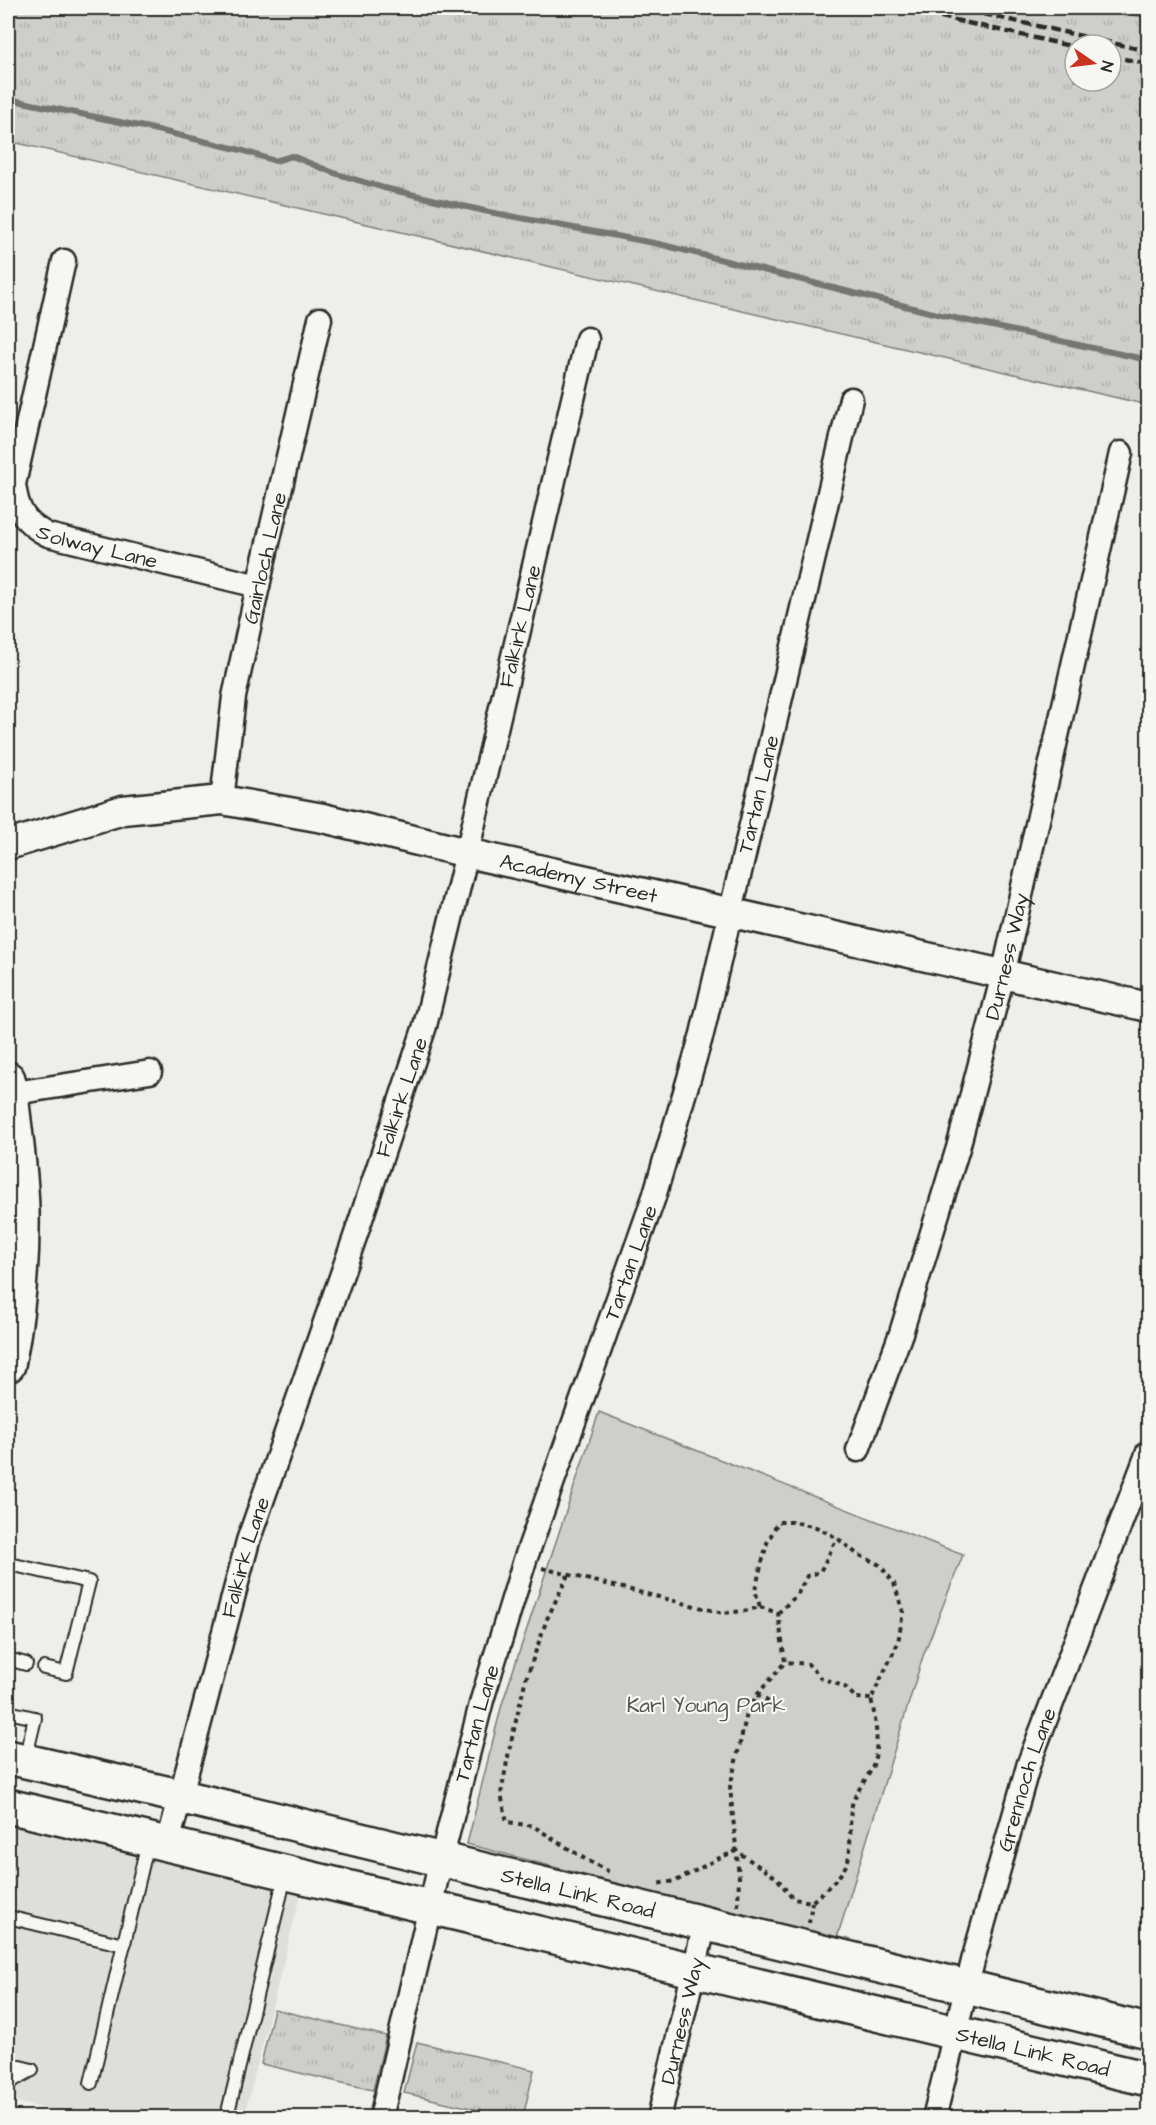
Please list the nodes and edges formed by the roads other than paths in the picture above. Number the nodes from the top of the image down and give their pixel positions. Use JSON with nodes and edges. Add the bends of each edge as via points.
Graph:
{"nodes":[{"id":1,"x":64,"y":261,"type":"dead end"},
{"id":2,"x":320,"y":319,"type":"dead end"},
{"id":3,"x":586,"y":339,"type":"dead end"},
{"id":4,"x":851,"y":399,"type":"dead end"},
{"id":5,"x":1121,"y":453,"type":"dead end"},
{"id":6,"x":258,"y":586,"type":"junction"},
{"id":7,"x":222,"y":800,"type":"junction"},
{"id":8,"x":8,"y":845,"type":"edge"},
{"id":9,"x":467,"y":853,"type":"junction"},
{"id":10,"x":731,"y":913,"type":"junction"},
{"id":11,"x":1003,"y":975,"type":"junction"},
{"id":12,"x":1149,"y":1007,"type":"edge"},
{"id":13,"x":150,"y":1072,"type":"dead end"},
{"id":14,"x":9,"y":1089,"type":"edge"},
{"id":15,"x":8,"y":1365,"type":"edge"},
{"id":16,"x":858,"y":1450,"type":"dead end"},
{"id":17,"x":1149,"y":1452,"type":"edge"},
{"id":18,"x":8,"y":1570,"type":"edge"},
{"id":19,"x":8,"y":1659,"type":"edge"},
{"id":20,"x":26,"y":1664,"type":"dead end"},
{"id":21,"x":44,"y":1668,"type":"dead end"},
{"id":22,"x":8,"y":1712,"type":"edge"},
{"id":23,"x":16,"y":1759,"type":"edge"},
{"id":24,"x":179,"y":1796,"type":"junction"},
{"id":25,"x":8,"y":1806,"type":"edge"},
{"id":26,"x":158,"y":1841,"type":"junction"},
{"id":27,"x":441,"y":1860,"type":"junction"},
{"id":28,"x":286,"y":1872,"type":"junction"},
{"id":29,"x":431,"y":1906,"type":"junction"},
{"id":30,"x":8,"y":1917,"type":"edge"},
{"id":31,"x":705,"y":1923,"type":"junction"},
{"id":32,"x":124,"y":1945,"type":"junction"},
{"id":33,"x":694,"y":1970,"type":"junction"},
{"id":34,"x":967,"y":1987,"type":"junction"},
{"id":35,"x":1149,"y":2031,"type":"edge"},
{"id":36,"x":955,"y":2032,"type":"junction"},
{"id":37,"x":8,"y":2064,"type":"edge"},
{"id":38,"x":1149,"y":2079,"type":"edge"},
{"id":39,"x":8,"y":2083,"type":"edge"},
{"id":40,"x":91,"y":2083,"type":"dead end"},
{"id":41,"x":226,"y":2116,"type":"edge"},
{"id":42,"x":381,"y":2118,"type":"edge"},
{"id":43,"x":659,"y":2118,"type":"edge"},
{"id":44,"x":934,"y":2118,"type":"edge"}],
"edges":[{"from":1,"to":6,"type":"street","name":"Solway Lane","via":[[14,484],[16,502],[24,517],[48,535]]},
{"from":2,"to":6,"type":"street","name":"Gairloch Lane"},
{"from":3,"to":9,"type":"street","name":"Falkirk Lane"},
{"from":4,"to":10,"type":"street","name":"Tartan Lane"},
{"from":5,"to":11,"type":"street","name":"Durness Way"},
{"from":6,"to":7,"type":"street","name":"Gairloch Lane","via":[[234,697]]},
{"from":7,"to":8,"type":"street","name":"Academy Street","via":[[123,810]]},
{"from":7,"to":9,"type":"street","name":"Academy Street","via":[[323,818]]},
{"from":9,"to":10,"type":"street","name":"Academy Street"},
{"from":9,"to":24,"type":"street","name":"Falkirk Lane","via":[[425,1026],[248,1541]]},
{"from":10,"to":11,"type":"street","name":"Academy Street"},
{"from":10,"to":27,"type":"street","name":"Tartan Lane","via":[[702,1034],[654,1197],[525,1560],[482,1700]]},
{"from":11,"to":12,"type":"street","name":"Academy Street"},
{"from":11,"to":16,"type":"street","name":"Durness Way","via":[[958,1148],[901,1333]]},
{"from":13,"to":14,"type":"street"},
{"from":14,"to":15,"type":"main road","via":[[22,1207],[22,1250]]},
{"from":17,"to":34,"type":"street","name":"Grennoch Lane","via":[[1029,1763]]},
{"from":18,"to":21,"type":"lane","via":[[14,1565],[89,1582],[66,1673]]},
{"from":19,"to":20,"type":"lane"},
{"from":22,"to":23,"type":"lane","via":[[35,1718]]},
{"from":23,"to":24,"type":"main road","name":"Stella Link Road"},
{"from":24,"to":26,"type":"street","name":"Falkirk Lane"},
{"from":24,"to":27,"type":"main road","name":"Stella Link Road"},
{"from":25,"to":26,"type":"main road","name":"Stella Link Road"},
{"from":26,"to":28,"type":"main road","name":"Stella Link Road"},
{"from":26,"to":32,"type":"lane"},
{"from":27,"to":29,"type":"street","name":"Tartan Lane"},
{"from":27,"to":31,"type":"main road","name":"Stella Link Road"},
{"from":28,"to":29,"type":"main road","name":"Stella Link Road"},
{"from":28,"to":41,"type":"lane"},
{"from":29,"to":33,"type":"main road","name":"Stella Link Road"},
{"from":29,"to":42,"type":"street","name":"Tartan Lane"},
{"from":30,"to":32,"type":"lane"},
{"from":31,"to":33,"type":"street","name":"Durness Way"},
{"from":31,"to":34,"type":"main road","name":"Stella Link Road"},
{"from":32,"to":40,"type":"lane"},
{"from":33,"to":36,"type":"main road","name":"Stella Link Road"},
{"from":33,"to":43,"type":"street","name":"Durness Way"},
{"from":34,"to":35,"type":"main road","name":"Stella Link Road"},
{"from":34,"to":36,"type":"street","name":"Grennoch Lane"},
{"from":36,"to":38,"type":"main road","name":"Stella Link Road"},
{"from":36,"to":44,"type":"street","name":"Grennoch Lane"},
{"from":37,"to":39,"type":"lane","via":[[32,2070]]}]}
